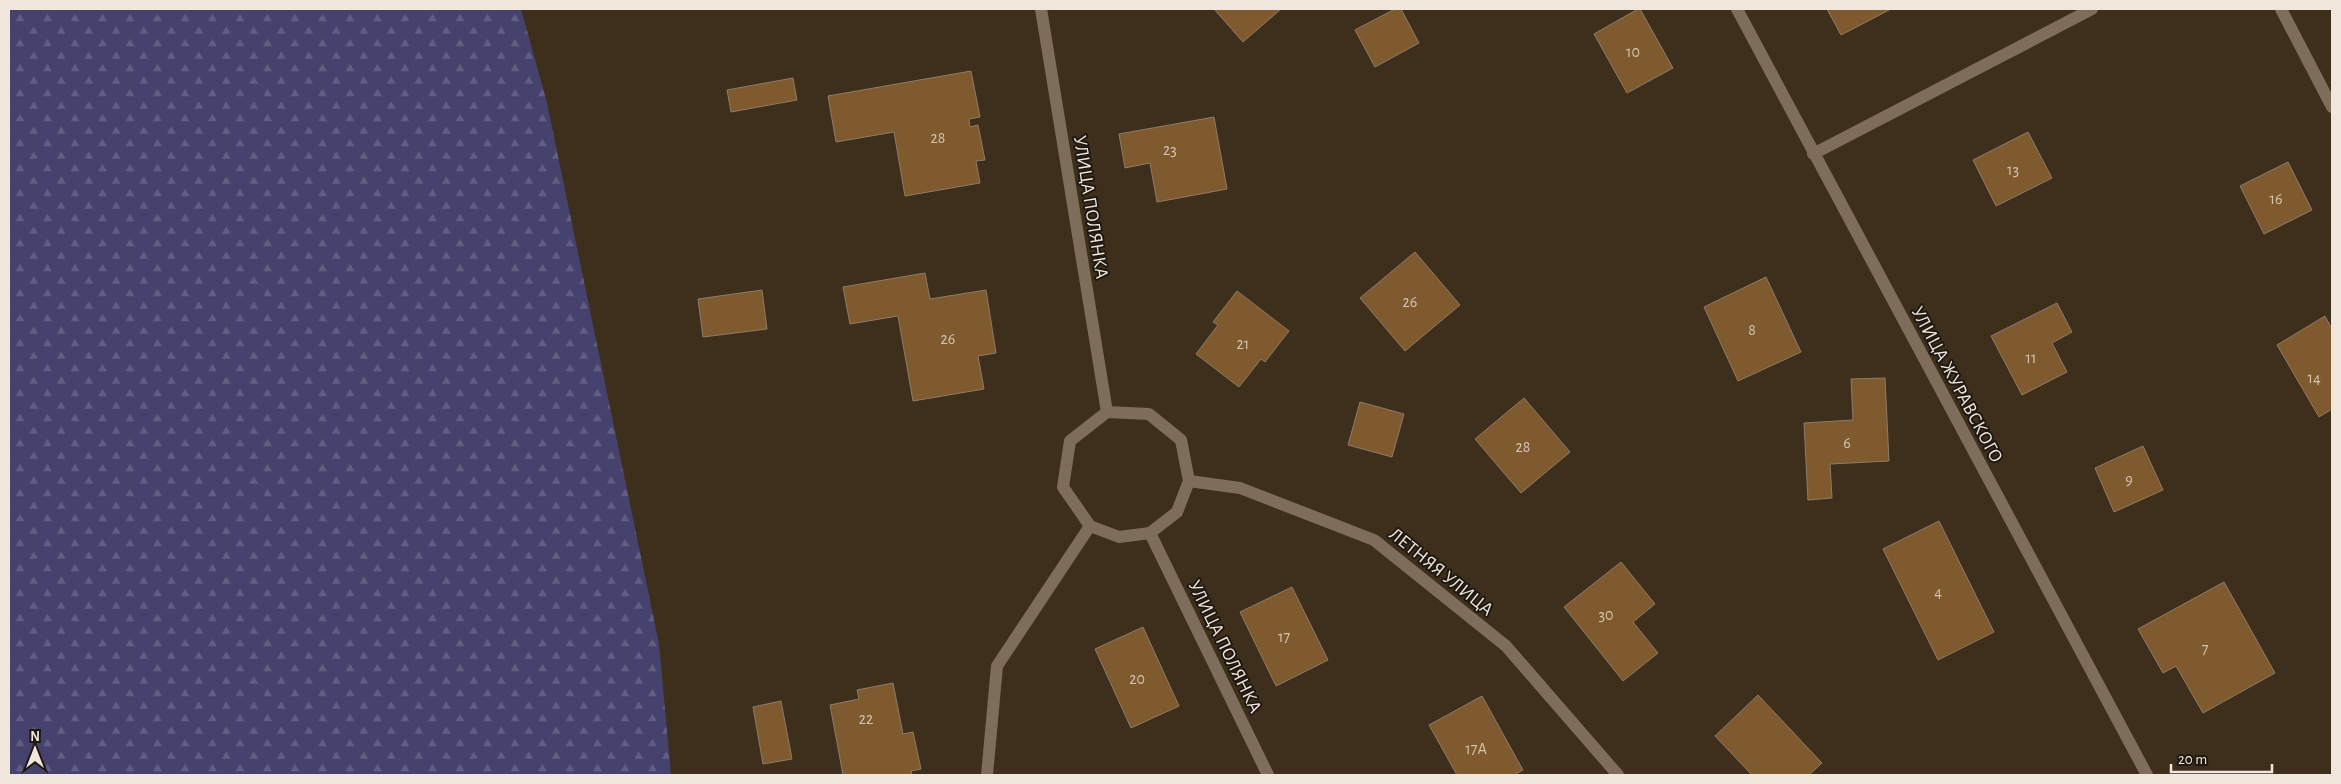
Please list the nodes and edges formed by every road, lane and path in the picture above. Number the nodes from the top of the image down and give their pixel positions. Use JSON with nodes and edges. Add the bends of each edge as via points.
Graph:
{"nodes":[{"id":1,"x":1041,"y":9,"type":"edge"},
{"id":2,"x":1737,"y":9,"type":"edge"},
{"id":3,"x":2092,"y":9,"type":"edge"},
{"id":4,"x":2281,"y":9,"type":"edge"},
{"id":5,"x":2332,"y":107,"type":"edge"},
{"id":6,"x":1813,"y":154,"type":"junction"},
{"id":7,"x":1107,"y":412,"type":"junction"},
{"id":8,"x":1189,"y":481,"type":"junction"},
{"id":9,"x":1090,"y":526,"type":"junction"},
{"id":10,"x":1150,"y":533,"type":"junction"},
{"id":11,"x":987,"y":775,"type":"edge"},
{"id":12,"x":1268,"y":775,"type":"edge"},
{"id":13,"x":1618,"y":775,"type":"edge"},
{"id":14,"x":2146,"y":775,"type":"edge"}],
"edges":[{"from":1,"to":7,"type":"street","name":"УЛИЦА ПОЛЯНКА"},
{"from":2,"to":6,"type":"street","name":"УЛИЦА ЖУРАВСКОГО"},
{"from":3,"to":6,"type":"street"},
{"from":4,"to":5,"type":"street"},
{"from":6,"to":14,"type":"street","name":"УЛИЦА ЖУРАВСКОГО"},
{"from":7,"to":8,"type":"street","via":[[1149,414],[1181,440]]},
{"from":7,"to":9,"type":"street","via":[[1070,441],[1063,487]]},
{"from":8,"to":10,"type":"street","via":[[1176,512]]},
{"from":8,"to":13,"type":"street","name":"ЛЕТНЯЯ УЛИЦА","via":[[1240,488],[1374,540],[1506,646]]},
{"from":9,"to":10,"type":"street","via":[[1119,536]]},
{"from":9,"to":11,"type":"street","via":[[997,666]]},
{"from":10,"to":12,"type":"street","name":"УЛИЦА ПОЛЯНКА"}]}
